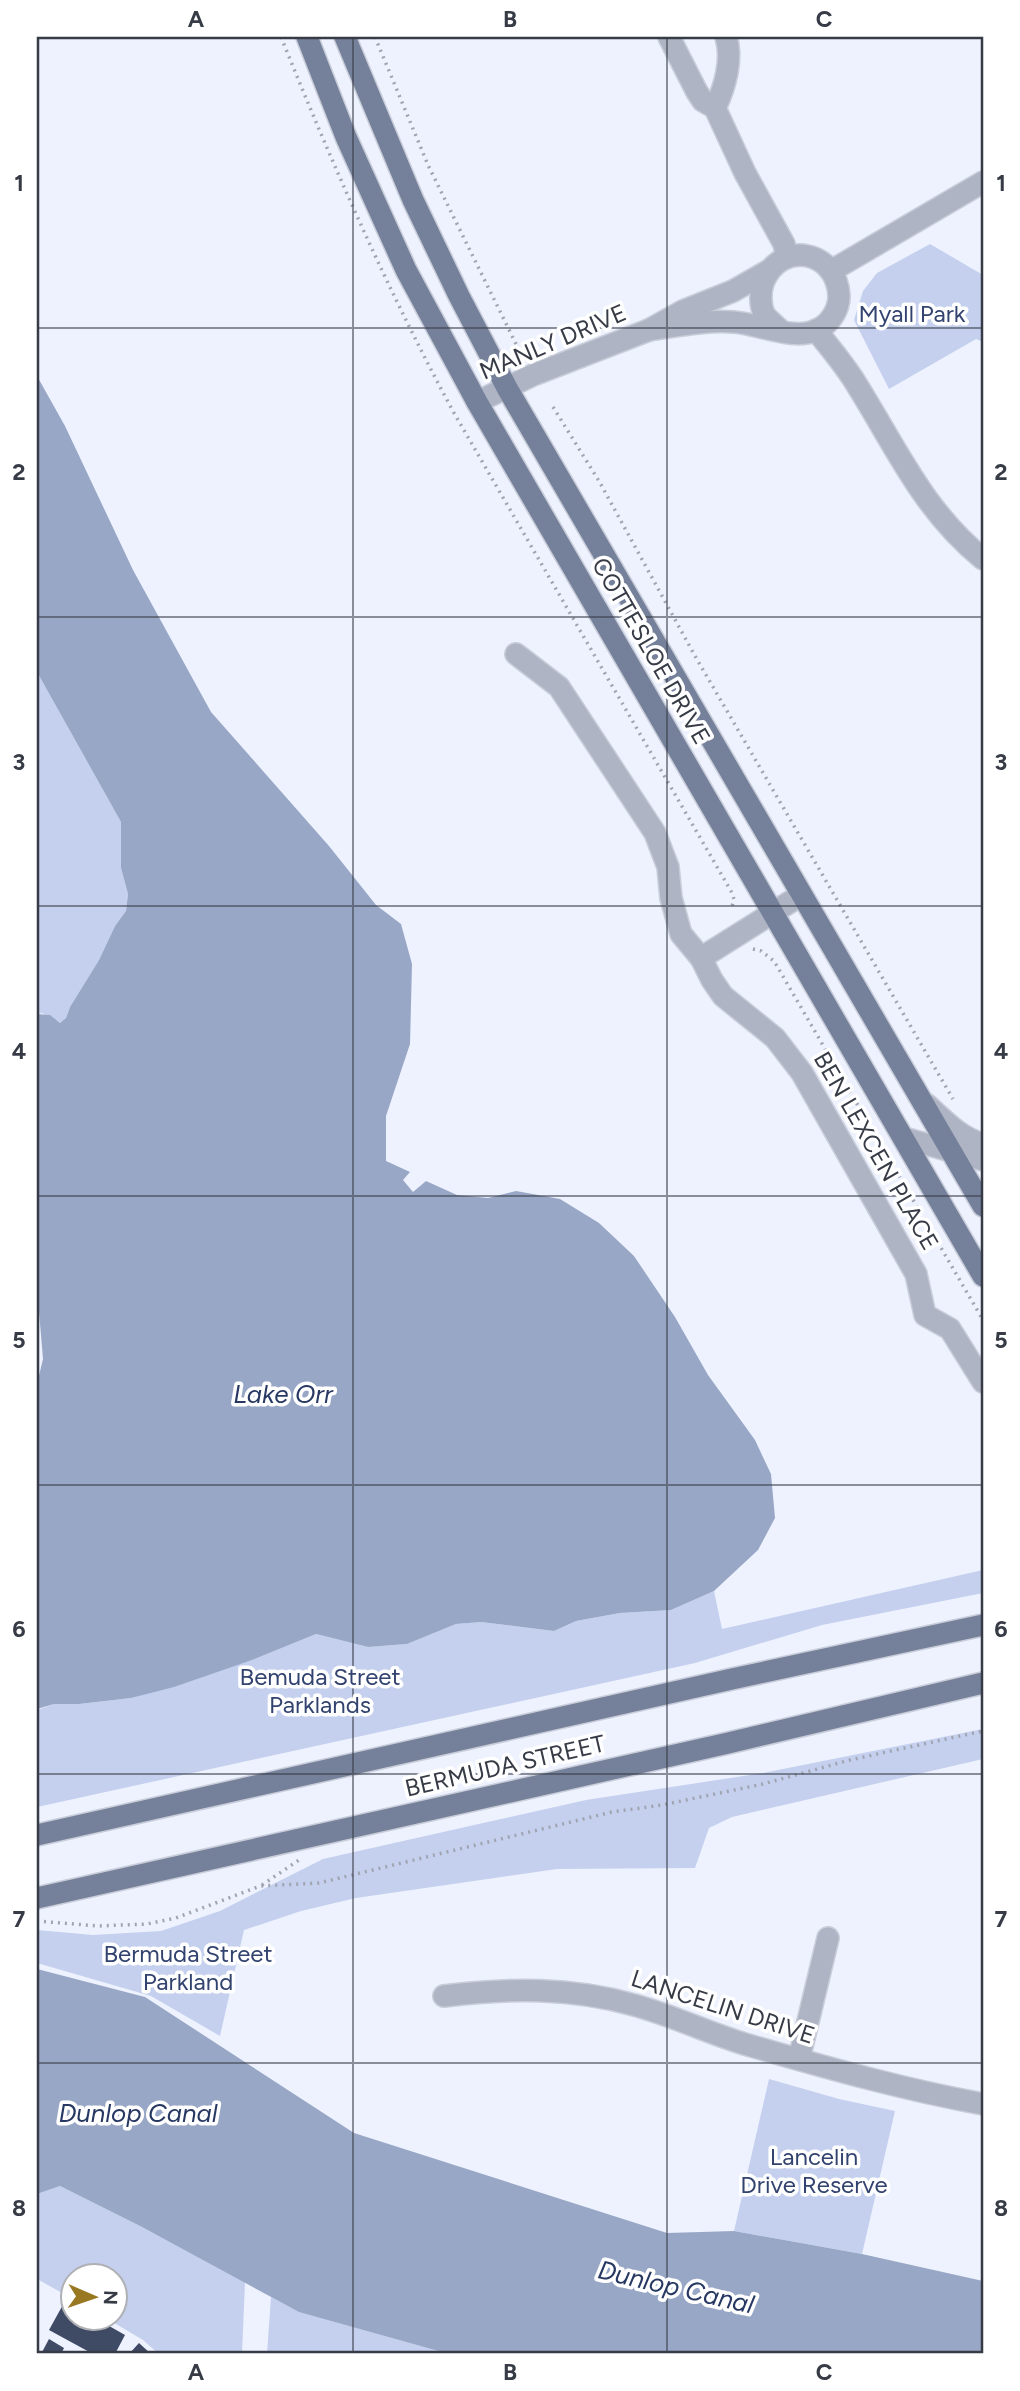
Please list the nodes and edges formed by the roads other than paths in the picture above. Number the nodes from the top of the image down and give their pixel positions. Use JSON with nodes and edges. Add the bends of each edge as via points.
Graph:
{"nodes":[{"id":1,"x":307,"y":37,"type":"edge"},
{"id":2,"x":345,"y":37,"type":"edge"},
{"id":3,"x":669,"y":37,"type":"edge"},
{"id":4,"x":726,"y":37,"type":"edge"},
{"id":5,"x":715,"y":108,"type":"junction"},
{"id":6,"x":983,"y":182,"type":"edge"},
{"id":7,"x":787,"y":257,"type":"junction"},
{"id":8,"x":768,"y":271,"type":"junction"},
{"id":9,"x":831,"y":271,"type":"junction"},
{"id":10,"x":779,"y":329,"type":"junction"},
{"id":11,"x":649,"y":330,"type":"junction"},
{"id":12,"x":816,"y":330,"type":"junction"},
{"id":13,"x":507,"y":388,"type":"junction"},
{"id":14,"x":477,"y":402,"type":"junction"},
{"id":15,"x":983,"y":559,"type":"edge"},
{"id":16,"x":516,"y":654,"type":"dead end"},
{"id":17,"x":801,"y":895,"type":"junction"},
{"id":18,"x":772,"y":912,"type":"junction"},
{"id":19,"x":701,"y":958,"type":"junction"},
{"id":20,"x":922,"y":1101,"type":"junction"},
{"id":21,"x":904,"y":1138,"type":"junction"},
{"id":22,"x":983,"y":1144,"type":"edge"},
{"id":23,"x":952,"y":1152,"type":"junction"},
{"id":24,"x":983,"y":1160,"type":"edge"},
{"id":25,"x":983,"y":1206,"type":"edge"},
{"id":26,"x":983,"y":1276,"type":"edge"},
{"id":27,"x":983,"y":1382,"type":"edge"},
{"id":28,"x":983,"y":1625,"type":"edge"},
{"id":29,"x":983,"y":1683,"type":"edge"},
{"id":30,"x":37,"y":1835,"type":"edge"},
{"id":31,"x":37,"y":1898,"type":"edge"},
{"id":32,"x":828,"y":1938,"type":"dead end"},
{"id":33,"x":444,"y":1996,"type":"dead end"},
{"id":34,"x":799,"y":2059,"type":"junction"},
{"id":35,"x":983,"y":2104,"type":"edge"}],
"edges":[{"from":1,"to":14,"type":"main road","name":"COTTESLOE DRIVE","via":[[406,270]]},
{"from":2,"to":13,"type":"main road","name":"COTTESLOE DRIVE","via":[[412,200]]},
{"from":3,"to":5,"type":"street","via":[[697,92]]},
{"from":4,"to":5,"type":"street","via":[[729,57]]},
{"from":5,"to":7,"type":"street"},
{"from":6,"to":9,"type":"street"},
{"from":7,"to":8,"type":"street"},
{"from":7,"to":9,"type":"street","via":[[811,256]]},
{"from":8,"to":10,"type":"street","via":[[760,291],[764,313]]},
{"from":8,"to":11,"type":"street","name":"MANLY DRIVE"},
{"from":9,"to":12,"type":"street","via":[[839,301],[834,316]]},
{"from":10,"to":11,"type":"street","name":"MANLY DRIVE","via":[[700,322]]},
{"from":10,"to":12,"type":"street","via":[[794,335]]},
{"from":11,"to":13,"type":"street","name":"MANLY DRIVE"},
{"from":12,"to":15,"type":"street","via":[[853,378],[915,485],[934,511]]},
{"from":13,"to":14,"type":"street","name":"MANLY DRIVE"},
{"from":13,"to":17,"type":"main road","name":"COTTESLOE DRIVE"},
{"from":14,"to":18,"type":"main road","name":"COTTESLOE DRIVE"},
{"from":16,"to":19,"type":"street","name":"BEN LEXCEN PLACE","via":[[559,687],[655,832],[668,867],[681,934]]},
{"from":17,"to":18,"type":"street"},
{"from":17,"to":20,"type":"main road","name":"COTTESLOE DRIVE"},
{"from":18,"to":19,"type":"street"},
{"from":18,"to":21,"type":"main road","name":"COTTESLOE DRIVE"},
{"from":19,"to":27,"type":"street","name":"BEN LEXCEN PLACE","via":[[723,996],[775,1038],[802,1073],[916,1274],[925,1315],[950,1329]]},
{"from":20,"to":22,"type":"street","via":[[954,1130]]},
{"from":20,"to":23,"type":"main road","name":"COTTESLOE DRIVE"},
{"from":21,"to":23,"type":"street"},
{"from":21,"to":26,"type":"main road","name":"COTTESLOE DRIVE"},
{"from":23,"to":24,"type":"street"},
{"from":23,"to":25,"type":"main road","name":"COTTESLOE DRIVE"},
{"from":28,"to":30,"type":"main road","name":"BERMUDA STREET"},
{"from":29,"to":31,"type":"main road","name":"BERMUDA STREET"},
{"from":32,"to":34,"type":"street"},
{"from":33,"to":34,"type":"street","name":"LANCELIN DRIVE","via":[[527,1989],[601,1997]]},
{"from":34,"to":35,"type":"street","name":"LANCELIN DRIVE","via":[[887,2085]]}]}
